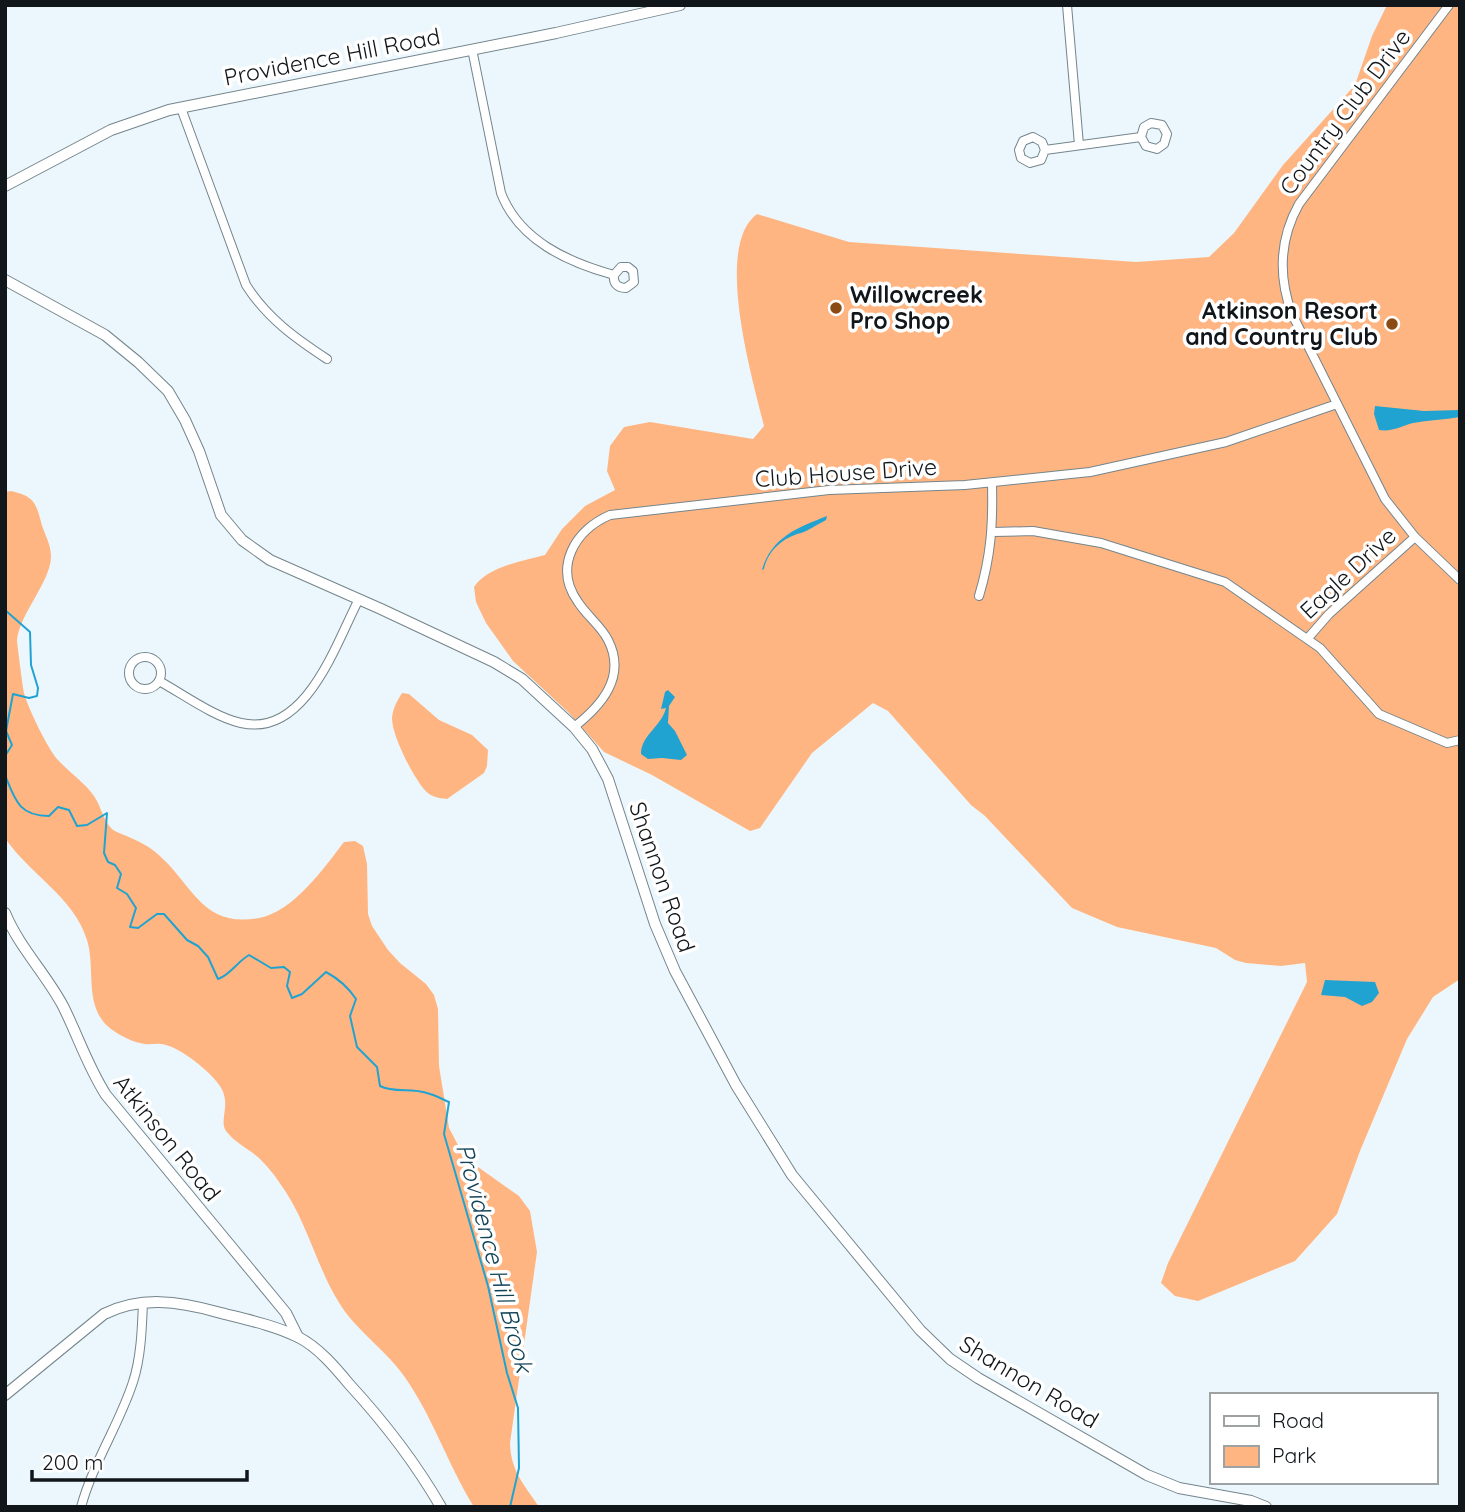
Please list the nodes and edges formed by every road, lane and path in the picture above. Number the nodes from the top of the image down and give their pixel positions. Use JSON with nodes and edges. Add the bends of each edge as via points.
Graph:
{"nodes":[{"id":1,"x":680,"y":5,"type":"edge"},
{"id":2,"x":1067,"y":5,"type":"edge"},
{"id":3,"x":1449,"y":5,"type":"edge"},
{"id":4,"x":472,"y":49,"type":"junction"},
{"id":5,"x":181,"y":108,"type":"junction"},
{"id":6,"x":1141,"y":137,"type":"dead end"},
{"id":7,"x":1079,"y":145,"type":"junction"},
{"id":8,"x":1045,"y":150,"type":"dead end"},
{"id":9,"x":5,"y":186,"type":"edge"},
{"id":10,"x":614,"y":275,"type":"dead end"},
{"id":11,"x":5,"y":280,"type":"edge"},
{"id":12,"x":327,"y":359,"type":"dead end"},
{"id":13,"x":1337,"y":404,"type":"junction"},
{"id":14,"x":992,"y":483,"type":"junction"},
{"id":15,"x":993,"y":532,"type":"junction"},
{"id":16,"x":1415,"y":537,"type":"junction"},
{"id":17,"x":1460,"y":580,"type":"edge"},
{"id":18,"x":979,"y":596,"type":"dead end"},
{"id":19,"x":359,"y":599,"type":"junction"},
{"id":20,"x":1308,"y":638,"type":"junction"},
{"id":21,"x":159,"y":681,"type":"junction"},
{"id":22,"x":574,"y":727,"type":"junction"},
{"id":23,"x":1460,"y":740,"type":"edge"},
{"id":24,"x":5,"y":913,"type":"edge"},
{"id":25,"x":143,"y":1302,"type":"junction"},
{"id":26,"x":298,"y":1337,"type":"junction"},
{"id":27,"x":5,"y":1395,"type":"edge"},
{"id":28,"x":1264,"y":1506,"type":"edge"},
{"id":29,"x":82,"y":1507,"type":"edge"},
{"id":30,"x":441,"y":1507,"type":"edge"}],
"edges":[{"from":1,"to":4,"type":"street","name":"Providence Hill Road"},
{"from":2,"to":7,"type":"street"},
{"from":3,"to":13,"type":"street","name":"Country Club Drive","via":[[1299,204],[1286,234],[1282,268],[1287,299]]},
{"from":4,"to":5,"type":"street","name":"Providence Hill Road"},
{"from":4,"to":10,"type":"street","via":[[507,208],[542,244]]},
{"from":5,"to":9,"type":"street","name":"Providence Hill Road","via":[[111,130]]},
{"from":5,"to":12,"type":"street","via":[[246,285],[278,325]]},
{"from":6,"to":7,"type":"street"},
{"from":7,"to":8,"type":"street"},
{"from":11,"to":19,"type":"street","name":"Shannon Road","via":[[105,335],[159,382],[185,420],[222,515],[242,540],[270,560]]},
{"from":13,"to":14,"type":"street","name":"Club House Drive","via":[[1226,442],[1163,457],[1090,472]]},
{"from":13,"to":16,"type":"street","name":"Country Club Drive","via":[[1385,499]]},
{"from":14,"to":15,"type":"street"},
{"from":14,"to":22,"type":"street","name":"Club House Drive","via":[[804,493],[627,512],[595,522],[578,539],[568,569],[576,600],[609,641],[614,674],[598,706]]},
{"from":15,"to":18,"type":"street"},
{"from":15,"to":20,"type":"street","via":[[1033,531],[1101,542],[1214,577]]},
{"from":16,"to":17,"type":"street","name":"Country Club Drive"},
{"from":16,"to":20,"type":"street","name":"Eagle Drive"},
{"from":19,"to":21,"type":"street","via":[[308,695],[289,714],[275,720],[243,724]]},
{"from":19,"to":22,"type":"street","name":"Shannon Road","via":[[501,666]]},
{"from":20,"to":23,"type":"street","via":[[1379,714],[1447,743]]},
{"from":21,"to":21,"type":"street","via":[[161,671],[153,659],[143,657],[131,666],[135,686],[151,688]]},
{"from":22,"to":28,"type":"street","name":"Shannon Road","via":[[608,779],[655,924],[736,1085],[792,1175],[920,1330],[978,1378],[1147,1475],[1195,1492]]},
{"from":24,"to":26,"type":"street","name":"Atkinson Road","via":[[62,1004],[106,1096],[286,1313]]},
{"from":25,"to":26,"type":"street","via":[[202,1307]]},
{"from":25,"to":27,"type":"street","via":[[104,1314]]},
{"from":25,"to":29,"type":"street","via":[[134,1381]]},
{"from":26,"to":30,"type":"street","via":[[332,1365],[377,1414]]}]}
